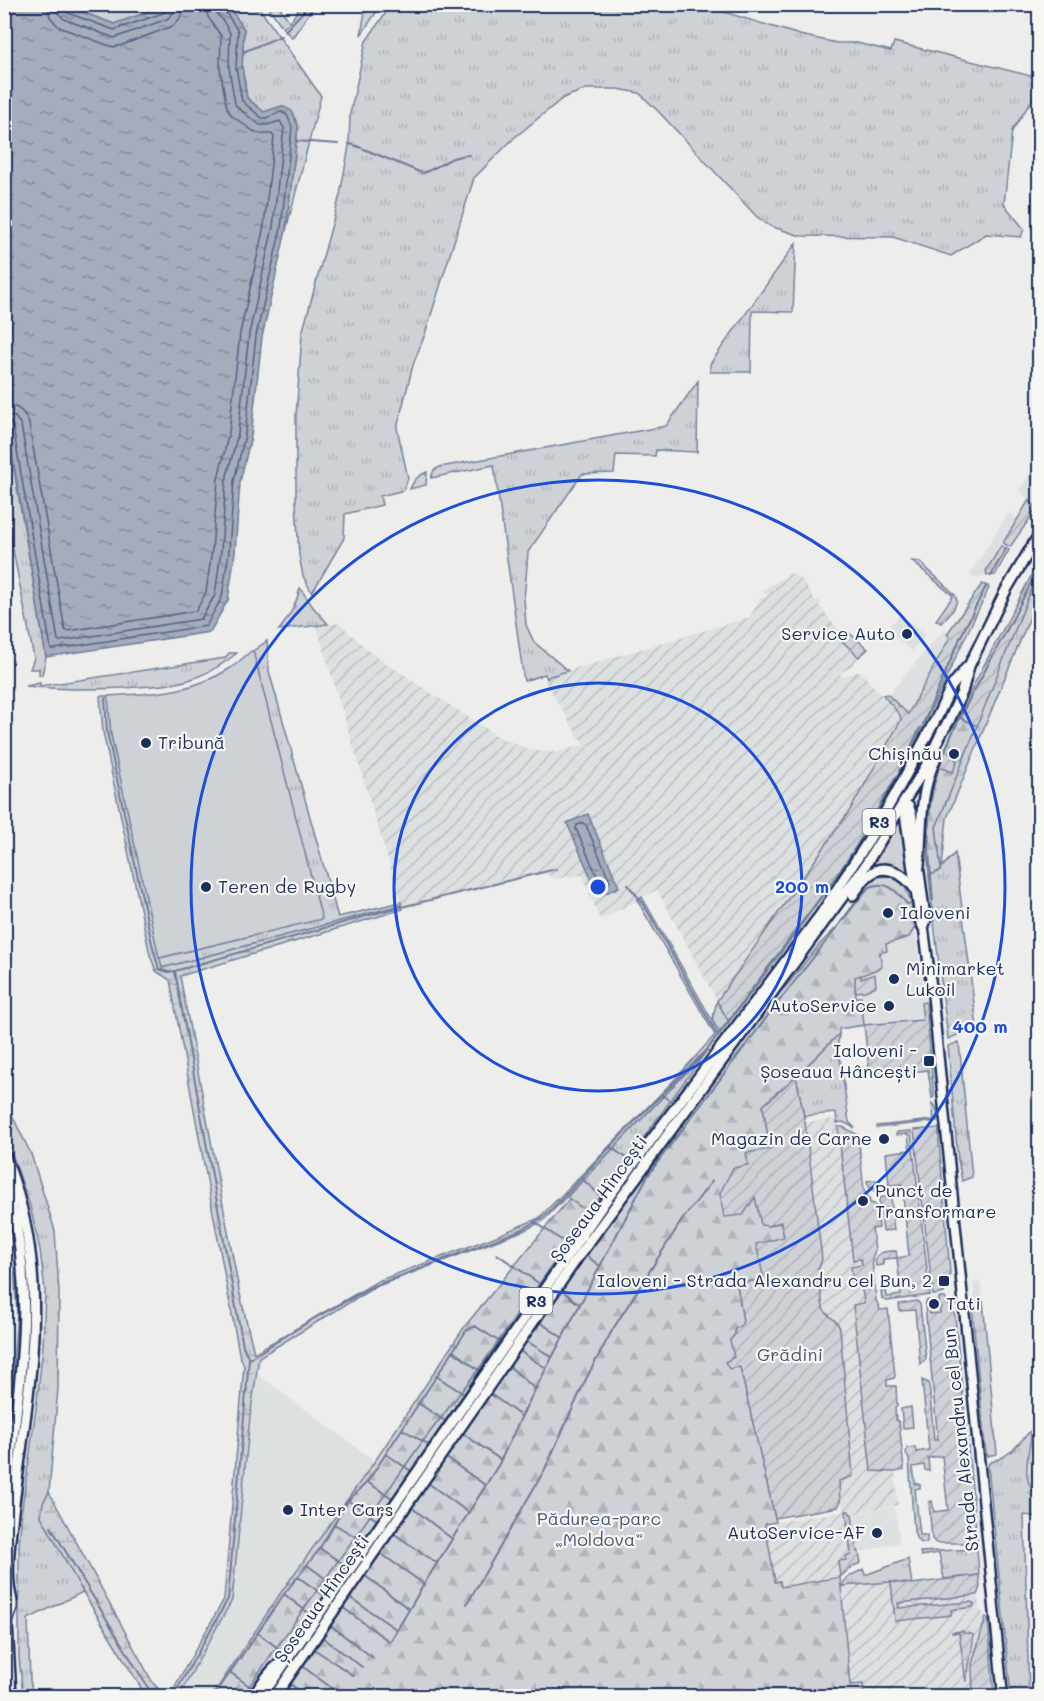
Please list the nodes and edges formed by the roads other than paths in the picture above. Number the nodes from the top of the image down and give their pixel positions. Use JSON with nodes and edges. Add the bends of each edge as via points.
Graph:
{"nodes":[{"id":1,"x":1040,"y":533,"type":"edge"},
{"id":2,"x":969,"y":666,"type":"junction"},
{"id":3,"x":938,"y":715,"type":"junction"},
{"id":4,"x":949,"y":721,"type":"junction"},
{"id":5,"x":902,"y":803,"type":"junction"},
{"id":6,"x":886,"y":810,"type":"junction"},
{"id":7,"x":919,"y":866,"type":"junction"},
{"id":8,"x":916,"y":890,"type":"junction"},
{"id":9,"x":821,"y":914,"type":"junction"},
{"id":10,"x":924,"y":930,"type":"junction"},
{"id":11,"x":751,"y":1023,"type":"junction"},
{"id":12,"x":4,"y":1154,"type":"edge"},
{"id":13,"x":4,"y":1181,"type":"edge"},
{"id":14,"x":4,"y":1506,"type":"edge"},
{"id":15,"x":7,"y":1596,"type":"edge"},
{"id":16,"x":7,"y":1614,"type":"edge"},
{"id":17,"x":289,"y":1658,"type":"junction"},
{"id":18,"x":10,"y":1696,"type":"edge"},
{"id":19,"x":253,"y":1696,"type":"edge"},
{"id":20,"x":262,"y":1696,"type":"edge"},
{"id":21,"x":275,"y":1696,"type":"edge"},
{"id":22,"x":1003,"y":1696,"type":"edge"}],
"edges":[{"from":1,"to":2,"type":"highway","number":"R3","via":[[1006,590]]},
{"from":2,"to":3,"type":"highway","number":"R3","via":[[951,687]]},
{"from":2,"to":4,"type":"highway","number":"R3"},
{"from":3,"to":5,"type":"highway","number":"R3","via":[[904,789]]},
{"from":3,"to":6,"type":"highway","name":"Șoseaua Hîncești","number":"R3"},
{"from":4,"to":5,"type":"highway","name":"Șoseaua Hîncești","number":"R3"},
{"from":4,"to":7,"type":"highway","number":"R3","via":[[923,794]]},
{"from":5,"to":6,"type":"highway","number":"R3"},
{"from":5,"to":7,"type":"main road","name":"Strada Alexandru cel Bun","via":[[911,811]]},
{"from":5,"to":8,"type":"main road","name":"Strada Alexandru cel Bun"},
{"from":5,"to":9,"type":"highway","number":"R3","via":[[895,805]]},
{"from":5,"to":11,"type":"highway","name":"Șoseaua Hîncești","number":"R3","via":[[859,876]]},
{"from":6,"to":9,"type":"highway","name":"Șoseaua Hîncești","number":"R3"},
{"from":7,"to":10,"type":"main road","name":"Strada Alexandru cel Bun"},
{"from":8,"to":10,"type":"main road","name":"Strada Alexandru cel Bun"},
{"from":8,"to":11,"type":"highway","number":"R3","via":[[894,871],[880,870],[867,877]]},
{"from":9,"to":17,"type":"highway","name":"Șoseaua Hîncești","number":"R3","via":[[601,1208]]},
{"from":10,"to":22,"type":"main road","name":"Strada Alexandru cel Bun"},
{"from":11,"to":21,"type":"highway","name":"Șoseaua Hîncești","number":"R3","via":[[580,1254]]},
{"from":12,"to":15,"type":"highway","via":[[18,1192],[28,1239],[34,1312],[10,1532]]},
{"from":13,"to":14,"type":"highway","via":[[24,1286],[19,1389]]},
{"from":15,"to":16,"type":"highway","via":[[12,1607]]},
{"from":16,"to":18,"type":"highway"},
{"from":17,"to":19,"type":"highway","via":[[278,1664]]},
{"from":17,"to":20,"type":"highway","name":"Șoseaua Hîncești","number":"R3"}]}
